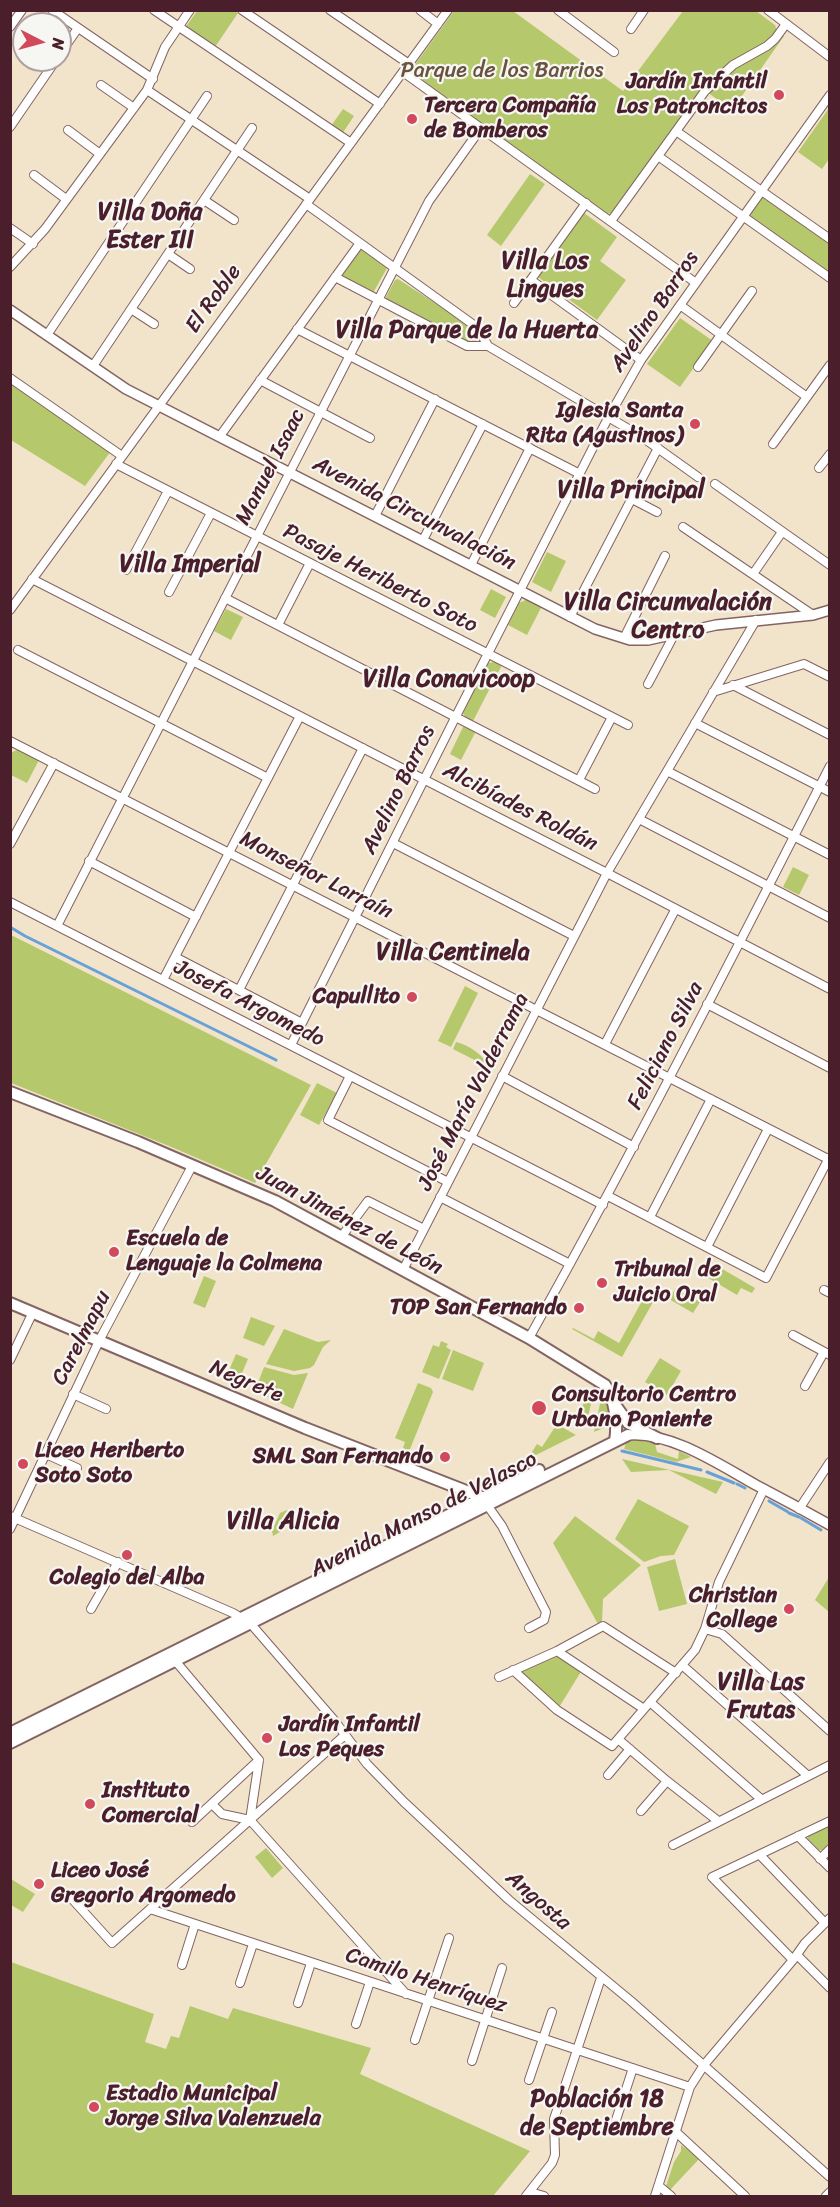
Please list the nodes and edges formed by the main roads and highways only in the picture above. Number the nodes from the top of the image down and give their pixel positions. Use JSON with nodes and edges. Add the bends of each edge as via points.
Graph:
{"nodes":[{"id":1,"x":10,"y":1092,"type":"edge"},
{"id":2,"x":10,"y":1303,"type":"edge"},
{"id":3,"x":611,"y":1396,"type":"junction"},
{"id":4,"x":628,"y":1435,"type":"road end"},
{"id":5,"x":615,"y":1438,"type":"junction"},
{"id":6,"x":657,"y":1438,"type":"road end"},
{"id":7,"x":468,"y":1499,"type":"junction"},
{"id":8,"x":498,"y":1499,"type":"joint"},
{"id":9,"x":485,"y":1501,"type":"junction"},
{"id":10,"x":246,"y":1621,"type":"junction"},
{"id":11,"x":12,"y":1738,"type":"edge"}],
"edges":[{"from":1,"to":3,"type":"main road","name":"Juan Jiménez de León","via":[[260,1194],[529,1338],[596,1378]]},
{"from":2,"to":7,"type":"main road","name":"Negrete"},
{"from":3,"to":5,"type":"main road"},
{"from":3,"to":6,"type":"main road","name":"Juan Jiménez de León","via":[[628,1423]]},
{"from":4,"to":5,"type":"main road","name":"Avenida Manso de Velasco"},
{"from":5,"to":8,"type":"main road","name":"Avenida Manso de Velasco"},
{"from":5,"to":9,"type":"main road","name":"Avenida Manso de Velasco"},
{"from":7,"to":9,"type":"main road","name":"Negrete"},
{"from":7,"to":10,"type":"main road","name":"Avenida Manso de Velasco"},
{"from":8,"to":9,"type":"main road","name":"Negrete"},
{"from":9,"to":10,"type":"main road","name":"Avenida Manso de Velasco"},
{"from":10,"to":11,"type":"main road","name":"Avenida Manso de Velasco"}]}
